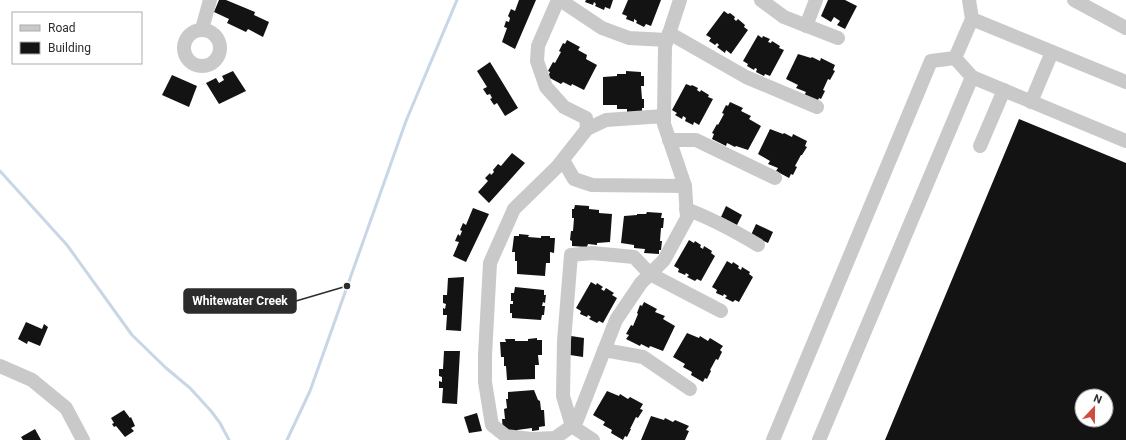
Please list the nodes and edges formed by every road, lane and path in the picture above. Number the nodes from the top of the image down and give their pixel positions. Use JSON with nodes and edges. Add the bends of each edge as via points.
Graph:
{"nodes":[{"id":1,"x":210,"y":0,"type":"edge"},
{"id":2,"x":559,"y":0,"type":"edge"},
{"id":3,"x":680,"y":0,"type":"edge"},
{"id":4,"x":761,"y":0,"type":"edge"},
{"id":5,"x":816,"y":0,"type":"edge"},
{"id":6,"x":969,"y":0,"type":"edge"},
{"id":7,"x":1074,"y":0,"type":"edge"},
{"id":8,"x":972,"y":19,"type":"junction"},
{"id":9,"x":806,"y":26,"type":"junction"},
{"id":10,"x":1126,"y":28,"type":"edge"},
{"id":11,"x":202,"y":29,"type":"dead end"},
{"id":12,"x":668,"y":37,"type":"junction"},
{"id":13,"x":838,"y":38,"type":"dead end"},
{"id":14,"x":1052,"y":52,"type":"junction"},
{"id":15,"x":955,"y":58,"type":"junction"},
{"id":16,"x":972,"y":77,"type":"junction"},
{"id":17,"x":1126,"y":82,"type":"edge"},
{"id":18,"x":1004,"y":90,"type":"junction"},
{"id":19,"x":1031,"y":102,"type":"junction"},
{"id":20,"x":817,"y":107,"type":"dead end"},
{"id":21,"x":664,"y":116,"type":"junction"},
{"id":22,"x":588,"y":129,"type":"junction"},
{"id":23,"x":669,"y":140,"type":"junction"},
{"id":24,"x":1126,"y":141,"type":"edge"},
{"id":25,"x":980,"y":146,"type":"dead end"},
{"id":26,"x":563,"y":160,"type":"junction"},
{"id":27,"x":775,"y":178,"type":"dead end"},
{"id":28,"x":685,"y":186,"type":"junction"},
{"id":29,"x":686,"y":209,"type":"junction"},
{"id":30,"x":758,"y":245,"type":"dead end"},
{"id":31,"x":650,"y":274,"type":"junction"},
{"id":32,"x":721,"y":311,"type":"dead end"},
{"id":33,"x":604,"y":350,"type":"junction"},
{"id":34,"x":0,"y":366,"type":"edge"},
{"id":35,"x":690,"y":389,"type":"dead end"},
{"id":36,"x":572,"y":426,"type":"junction"},
{"id":37,"x":83,"y":440,"type":"edge"},
{"id":38,"x":594,"y":440,"type":"edge"},
{"id":39,"x":773,"y":440,"type":"edge"},
{"id":40,"x":820,"y":440,"type":"edge"}],
"edges":[{"from":1,"to":11,"type":"street"},
{"from":2,"to":12,"type":"street","via":[[602,28],[629,38]]},
{"from":2,"to":22,"type":"street","via":[[538,46],[537,61],[546,87],[564,107],[586,118]]},
{"from":3,"to":12,"type":"street"},
{"from":4,"to":9,"type":"street","via":[[784,17]]},
{"from":5,"to":9,"type":"street"},
{"from":6,"to":8,"type":"street"},
{"from":7,"to":10,"type":"street"},
{"from":8,"to":14,"type":"street"},
{"from":8,"to":15,"type":"street"},
{"from":9,"to":13,"type":"street"},
{"from":12,"to":20,"type":"street","via":[[746,77]]},
{"from":12,"to":21,"type":"street","via":[[664,46]]},
{"from":14,"to":17,"type":"street"},
{"from":14,"to":19,"type":"street"},
{"from":15,"to":16,"type":"street"},
{"from":15,"to":39,"type":"street","via":[[931,61]]},
{"from":16,"to":18,"type":"street"},
{"from":16,"to":40,"type":"street"},
{"from":18,"to":19,"type":"street"},
{"from":18,"to":25,"type":"street"},
{"from":19,"to":24,"type":"street"},
{"from":21,"to":22,"type":"street","via":[[606,120]]},
{"from":21,"to":23,"type":"street"},
{"from":22,"to":26,"type":"street"},
{"from":23,"to":27,"type":"street","via":[[696,140]]},
{"from":23,"to":28,"type":"street"},
{"from":26,"to":28,"type":"street","via":[[574,179],[592,185]]},
{"from":26,"to":36,"type":"street","via":[[514,208],[490,263],[485,382],[492,425],[506,436],[530,439],[555,438]]},
{"from":28,"to":29,"type":"street"},
{"from":29,"to":30,"type":"street","via":[[708,217]]},
{"from":29,"to":31,"type":"street","via":[[687,218],[668,253]]},
{"from":31,"to":32,"type":"street"},
{"from":31,"to":33,"type":"street","via":[[640,283],[616,320]]},
{"from":31,"to":36,"type":"street","via":[[634,257],[592,253],[571,255],[562,396]]},
{"from":33,"to":35,"type":"street","via":[[643,357]]},
{"from":33,"to":36,"type":"street","via":[[577,420]]},
{"from":34,"to":37,"type":"street","via":[[32,380],[66,408]]},
{"from":36,"to":38,"type":"street"}]}
